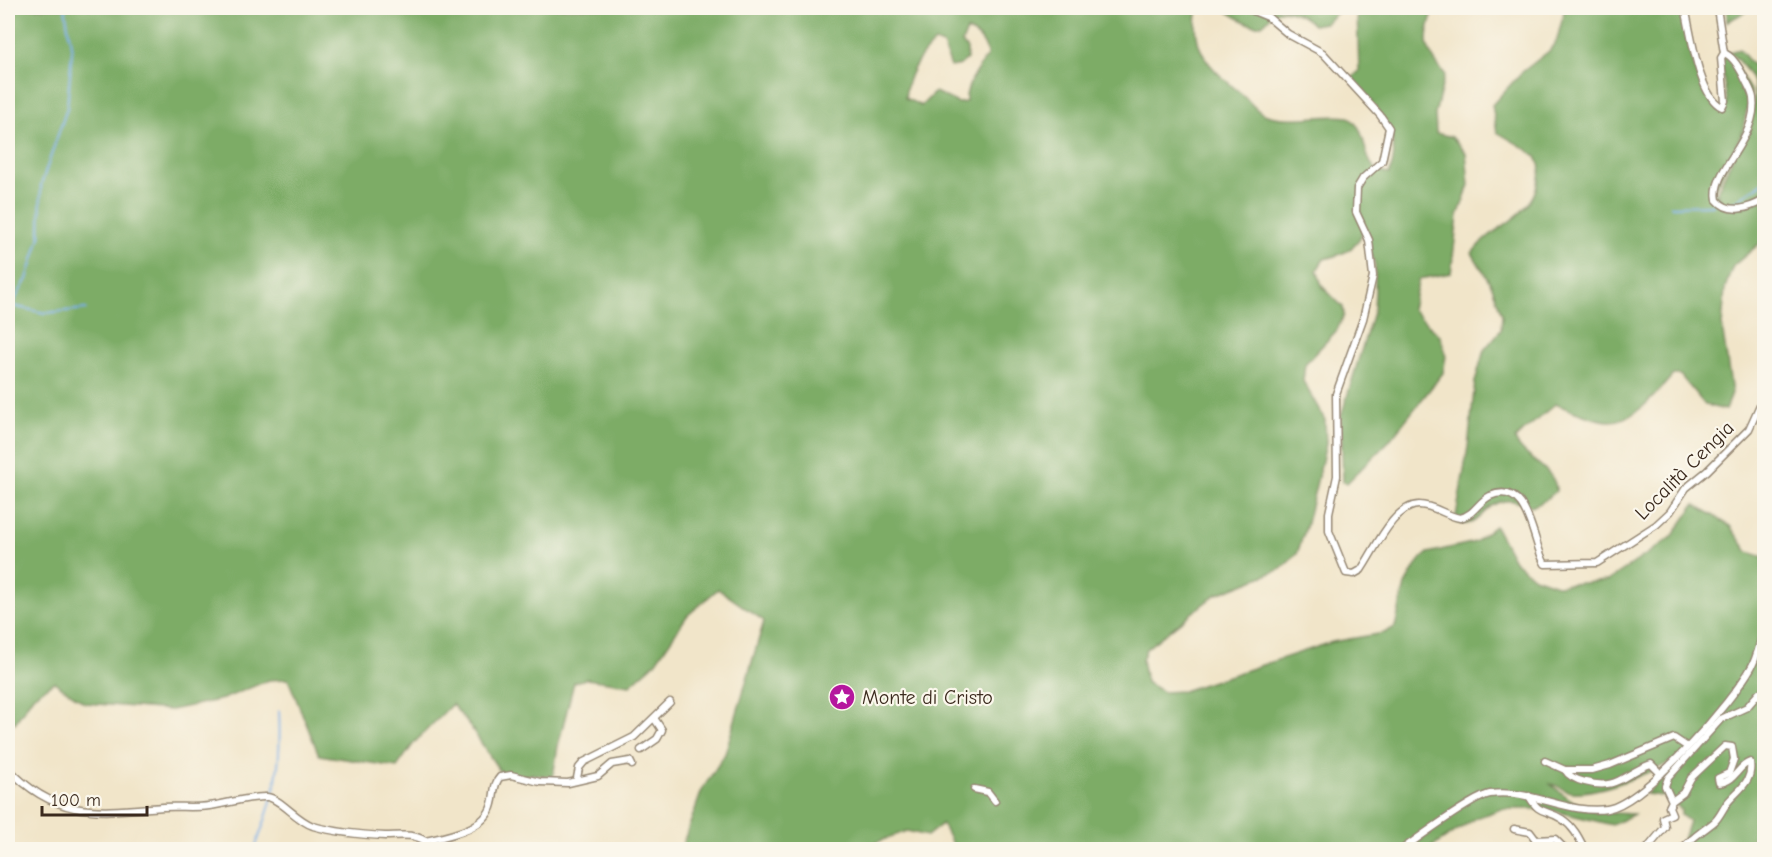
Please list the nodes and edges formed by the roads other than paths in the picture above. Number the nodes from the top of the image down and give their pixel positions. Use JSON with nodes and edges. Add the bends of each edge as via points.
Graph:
{"nodes":[{"id":1,"x":1246,"y":8,"type":"edge"},
{"id":2,"x":1684,"y":8,"type":"edge"},
{"id":3,"x":1717,"y":8,"type":"edge"},
{"id":4,"x":1724,"y":53,"type":"junction"},
{"id":5,"x":1764,"y":200,"type":"edge"},
{"id":6,"x":1764,"y":396,"type":"edge"},
{"id":7,"x":1764,"y":627,"type":"edge"},
{"id":8,"x":1760,"y":693,"type":"dead end"},
{"id":9,"x":670,"y":702,"type":"dead end"},
{"id":10,"x":654,"y":718,"type":"junction"},
{"id":11,"x":1686,"y":746,"type":"junction"},
{"id":12,"x":641,"y":750,"type":"dead end"},
{"id":13,"x":1545,"y":761,"type":"dead end"},
{"id":14,"x":632,"y":765,"type":"dead end"},
{"id":15,"x":8,"y":768,"type":"edge"},
{"id":16,"x":1564,"y":770,"type":"junction"},
{"id":17,"x":1661,"y":774,"type":"junction"},
{"id":18,"x":578,"y":778,"type":"junction"},
{"id":19,"x":974,"y":789,"type":"dead end"},
{"id":20,"x":1529,"y":796,"type":"junction"},
{"id":21,"x":995,"y":801,"type":"dead end"},
{"id":22,"x":1672,"y":801,"type":"junction"},
{"id":23,"x":1514,"y":829,"type":"dead end"},
{"id":24,"x":1536,"y":840,"type":"junction"},
{"id":25,"x":425,"y":841,"type":"junction"},
{"id":26,"x":425,"y":849,"type":"edge"},
{"id":27,"x":1401,"y":849,"type":"edge"},
{"id":28,"x":1543,"y":849,"type":"edge"},
{"id":29,"x":1566,"y":849,"type":"edge"},
{"id":30,"x":1585,"y":849,"type":"edge"},
{"id":31,"x":1646,"y":849,"type":"edge"},
{"id":32,"x":1681,"y":849,"type":"edge"}],
"edges":[{"from":1,"to":6,"type":"street","name":"Località Cengia","via":[[1268,17],[1323,53],[1389,128],[1382,161],[1357,188],[1356,212],[1369,240],[1373,276],[1363,319],[1336,394],[1337,476],[1329,531],[1345,571],[1351,574],[1361,570],[1392,521],[1410,507],[1424,506],[1460,518],[1474,512],[1488,497],[1501,494],[1516,497],[1526,509],[1545,564],[1597,563],[1670,512],[1686,488],[1749,429]]},
{"from":2,"to":4,"type":"street","via":[[1693,55],[1720,107],[1725,101],[1721,58]]},
{"from":3,"to":4,"type":"street"},
{"from":4,"to":5,"type":"street","via":[[1741,73],[1753,97],[1753,106],[1743,143],[1717,184],[1717,200],[1730,208],[1751,207]]},
{"from":7,"to":11,"type":"street","via":[[1753,664],[1739,687]]},
{"from":8,"to":22,"type":"street","via":[[1747,707],[1720,719],[1681,760],[1665,784]]},
{"from":9,"to":10,"type":"street"},
{"from":10,"to":12,"type":"street","via":[[662,730],[657,739]]},
{"from":10,"to":18,"type":"street","via":[[624,744],[584,762]]},
{"from":11,"to":16,"type":"street","via":[[1674,738],[1610,765],[1592,770]]},
{"from":11,"to":17,"type":"street"},
{"from":13,"to":16,"type":"street"},
{"from":14,"to":18,"type":"street","via":[[630,761],[612,764],[598,776],[582,781]]},
{"from":15,"to":25,"type":"street","via":[[21,782],[66,807],[91,812],[206,806],[266,797],[314,826],[418,837]]},
{"from":16,"to":17,"type":"street","via":[[1581,781],[1603,785],[1616,784],[1651,764]]},
{"from":17,"to":20,"type":"street","via":[[1627,801],[1606,809],[1577,808]]},
{"from":18,"to":25,"type":"street","via":[[568,783],[544,783],[511,775],[498,778],[492,805],[482,819],[465,830]]},
{"from":19,"to":21,"type":"street","via":[[988,792]]},
{"from":20,"to":27,"type":"street","via":[[1501,793],[1480,797]]},
{"from":20,"to":30,"type":"street","via":[[1536,809],[1564,820]]},
{"from":22,"to":31,"type":"street","via":[[1672,814],[1663,819],[1665,827]]},
{"from":22,"to":32,"type":"street","via":[[1725,746],[1732,747],[1734,759],[1730,772],[1718,778],[1719,783],[1730,781],[1750,762],[1745,785],[1728,801],[1716,821]]},
{"from":23,"to":24,"type":"street","via":[[1530,832]]},
{"from":24,"to":28,"type":"street"},
{"from":24,"to":29,"type":"street","via":[[1555,839]]},
{"from":25,"to":26,"type":"street"}]}
